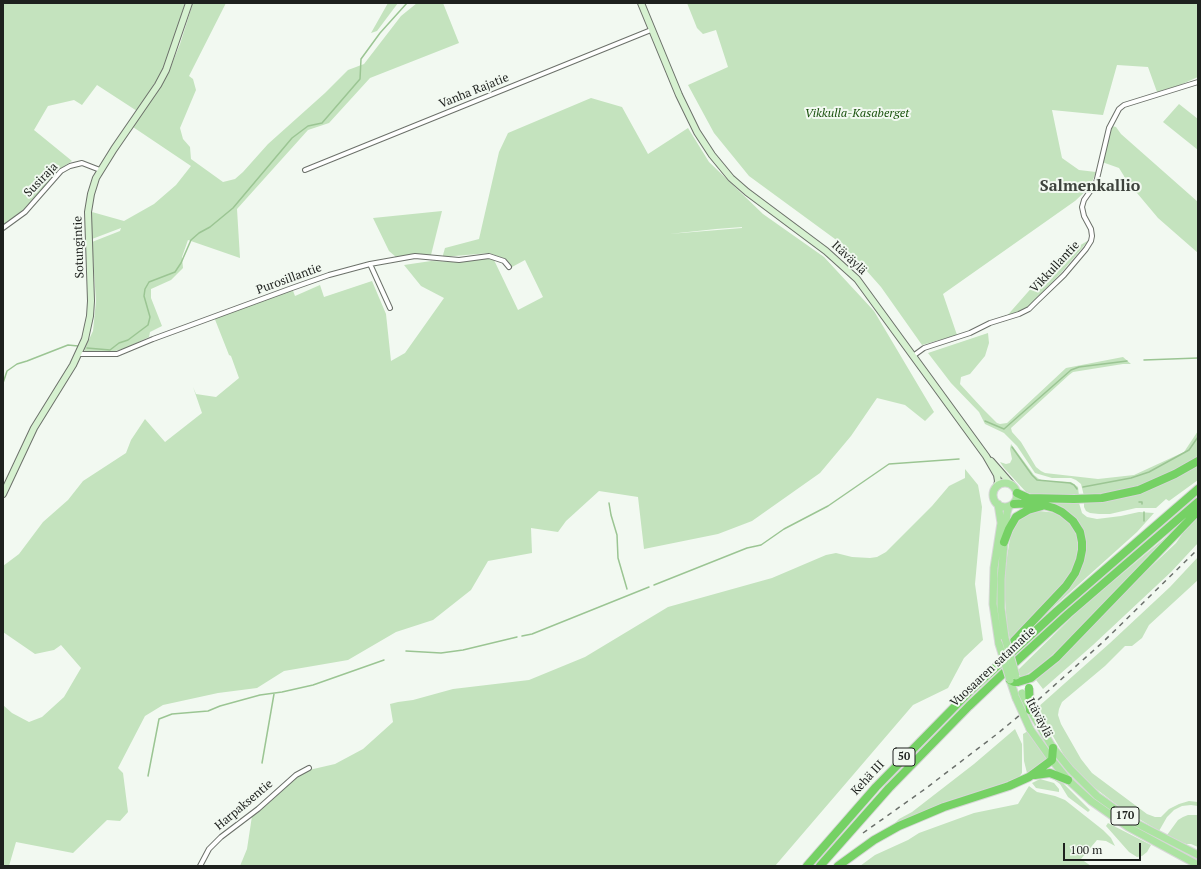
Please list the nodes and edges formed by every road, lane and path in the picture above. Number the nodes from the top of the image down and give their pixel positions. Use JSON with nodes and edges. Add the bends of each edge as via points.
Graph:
{"nodes":[{"id":1,"x":190,"y":3,"type":"edge"},
{"id":2,"x":641,"y":3,"type":"edge"},
{"id":3,"x":651,"y":30,"type":"junction"},
{"id":4,"x":1198,"y":82,"type":"edge"},
{"id":5,"x":100,"y":170,"type":"junction"},
{"id":6,"x":305,"y":170,"type":"dead end"},
{"id":7,"x":3,"y":228,"type":"edge"},
{"id":8,"x":370,"y":264,"type":"junction"},
{"id":9,"x":509,"y":267,"type":"dead end"},
{"id":10,"x":390,"y":308,"type":"dead end"},
{"id":11,"x":79,"y":354,"type":"junction"},
{"id":12,"x":913,"y":356,"type":"junction"},
{"id":13,"x":986,"y":456,"type":"junction"},
{"id":14,"x":1198,"y":461,"type":"edge"},
{"id":15,"x":1012,"y":485,"type":"junction"},
{"id":16,"x":998,"y":486,"type":"junction"},
{"id":17,"x":1198,"y":489,"type":"edge"},
{"id":18,"x":1017,"y":493,"type":"junction"},
{"id":19,"x":3,"y":494,"type":"edge"},
{"id":20,"x":1198,"y":502,"type":"edge"},
{"id":21,"x":998,"y":504,"type":"junction"},
{"id":22,"x":1012,"y":505,"type":"junction"},
{"id":23,"x":1045,"y":505,"type":"junction"},
{"id":24,"x":1198,"y":511,"type":"edge"},
{"id":25,"x":1004,"y":542,"type":"junction"},
{"id":26,"x":1002,"y":660,"type":"junction"},
{"id":27,"x":1032,"y":678,"type":"junction"},
{"id":28,"x":1015,"y":679,"type":"junction"},
{"id":29,"x":1026,"y":690,"type":"junction"},
{"id":30,"x":1030,"y":710,"type":"joint"},
{"id":31,"x":1053,"y":748,"type":"junction"},
{"id":32,"x":1052,"y":760,"type":"junction"},
{"id":33,"x":309,"y":768,"type":"dead end"},
{"id":34,"x":1029,"y":777,"type":"junction"},
{"id":35,"x":1068,"y":780,"type":"junction"},
{"id":36,"x":1198,"y":855,"type":"edge"},
{"id":37,"x":200,"y":866,"type":"edge"},
{"id":38,"x":807,"y":866,"type":"edge"},
{"id":39,"x":820,"y":866,"type":"edge"},
{"id":40,"x":838,"y":866,"type":"edge"},
{"id":41,"x":1198,"y":866,"type":"edge"}],
"edges":[{"from":1,"to":5,"type":"main road","name":"Sotungintie","via":[[158,85]]},
{"from":2,"to":3,"type":"main road","name":"Itäväylä"},
{"from":3,"to":6,"type":"street","name":"Vanha Rajatie"},
{"from":3,"to":12,"type":"main road","name":"Itäväylä","via":[[679,95],[702,142],[712,155],[731,178],[850,272]]},
{"from":4,"to":12,"type":"street","name":"Vikkullantie","via":[[1124,105],[1119,109],[1109,128],[1096,183],[1082,207],[1091,229],[1091,241],[1064,274],[1029,309],[990,323],[976,331],[924,348]]},
{"from":5,"to":7,"type":"street","name":"Susiraja","via":[[82,163],[61,171],[25,212]]},
{"from":5,"to":11,"type":"main road","name":"Sotungintie","via":[[91,194],[88,212],[90,316]]},
{"from":8,"to":9,"type":"street","name":"Purosillantie","via":[[415,256],[459,260],[489,256],[504,261]]},
{"from":8,"to":10,"type":"street"},
{"from":8,"to":11,"type":"street","name":"Purosillantie","via":[[329,275],[117,354]]},
{"from":11,"to":19,"type":"main road","name":"Sotungintie","via":[[34,428]]},
{"from":12,"to":13,"type":"main road","name":"Itäväylä"},
{"from":13,"to":15,"type":"main road","name":"Itäväylä"},
{"from":13,"to":16,"type":"main road","name":"Itäväylä","via":[[997,474]]},
{"from":14,"to":18,"type":"highway","via":[[1145,487],[1102,498],[1028,498]]},
{"from":15,"to":16,"type":"main road","via":[[1004,483]]},
{"from":15,"to":18,"type":"main road"},
{"from":16,"to":21,"type":"main road","via":[[994,494]]},
{"from":17,"to":26,"type":"highway","name":"Vuosaaren satamatie"},
{"from":18,"to":22,"type":"main road"},
{"from":20,"to":39,"type":"highway","name":"Vuosaaren satamatie","via":[[1068,614],[968,706],[894,783]]},
{"from":21,"to":22,"type":"main road"},
{"from":21,"to":28,"type":"main road","name":"Itäväylä","number":"170","bridge":true,"via":[[1001,523],[994,568],[993,604],[999,644]]},
{"from":22,"to":23,"type":"highway","via":[[1028,502]]},
{"from":22,"to":25,"type":"main road","name":"Itäväylä","number":"170","via":[[1007,513]]},
{"from":23,"to":25,"type":"highway","via":[[1016,517]]},
{"from":23,"to":26,"type":"highway","via":[[1062,512],[1080,532],[1080,560],[1066,586],[1014,641]]},
{"from":24,"to":27,"type":"highway","via":[[1056,658]]},
{"from":25,"to":28,"type":"main road","name":"Itäväylä","number":"170","bridge":true,"via":[[1000,593],[1005,638]]},
{"from":26,"to":38,"type":"highway","name":"Kehä III","number":"50","via":[[902,759]]},
{"from":27,"to":28,"type":"highway"},
{"from":27,"to":29,"type":"highway"},
{"from":28,"to":29,"type":"main road","name":"Itäväylä","number":"170"},
{"from":28,"to":32,"type":"main road","name":"Itäväylä","number":"170","bridge":true,"via":[[1016,698],[1030,729]]},
{"from":29,"to":30,"type":"highway","bridge":true},
{"from":30,"to":31,"type":"main road","name":"Itäväylä","number":"170"},
{"from":31,"to":32,"type":"highway"},
{"from":31,"to":36,"type":"main road","name":"Itäväylä","number":"170","via":[[1084,783],[1113,808],[1132,821]]},
{"from":32,"to":34,"type":"highway"},
{"from":32,"to":35,"type":"main road","name":"Itäväylä","number":"170"},
{"from":33,"to":37,"type":"street","name":"Harpaksentie","via":[[296,774],[258,809],[221,837],[209,849]]},
{"from":34,"to":35,"type":"highway","via":[[1050,773]]},
{"from":34,"to":40,"type":"highway","via":[[899,826],[874,840]]},
{"from":35,"to":41,"type":"main road","name":"Itäväylä","number":"170","via":[[1108,814]]}]}
